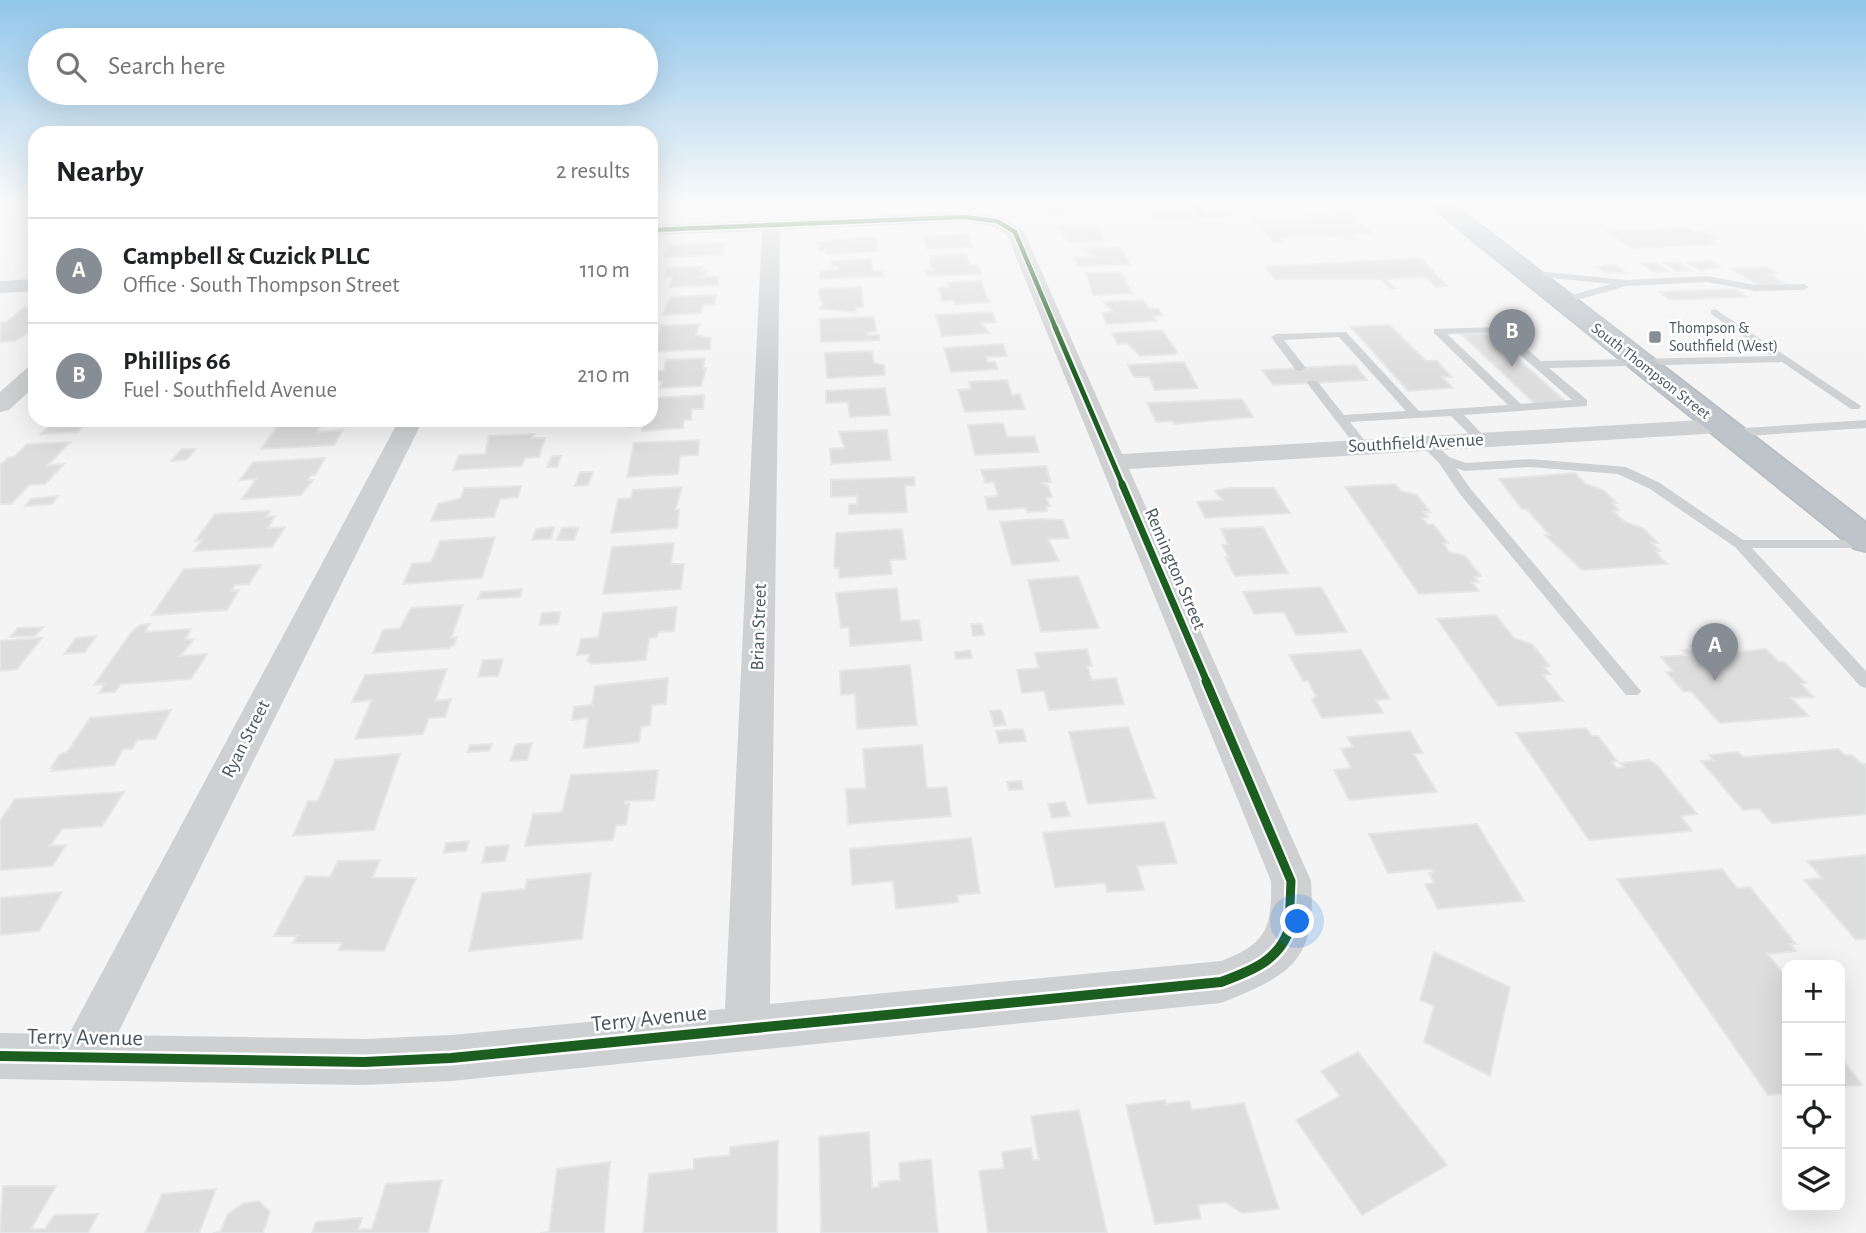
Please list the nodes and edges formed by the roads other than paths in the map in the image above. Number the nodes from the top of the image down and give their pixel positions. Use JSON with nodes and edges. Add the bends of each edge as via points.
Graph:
{"nodes":[{"id":1,"x":770,"y":260,"type":"edge"},
{"id":2,"x":1027,"y":260,"type":"edge"},
{"id":3,"x":1509,"y":260,"type":"edge"},
{"id":4,"x":1526,"y":273,"type":"junction"},
{"id":5,"x":1627,"y":283,"type":"junction"},
{"id":6,"x":28,"y":285,"type":"edge"},
{"id":7,"x":0,"y":287,"type":"edge"},
{"id":8,"x":1804,"y":287,"type":"dead end"},
{"id":9,"x":1562,"y":301,"type":"junction"},
{"id":10,"x":1715,"y":312,"type":"dead end"},
{"id":11,"x":1475,"y":347,"type":"dead end"},
{"id":12,"x":1456,"y":348,"type":"junction"},
{"id":13,"x":1784,"y":359,"type":"junction"},
{"id":14,"x":1489,"y":361,"type":"dead end"},
{"id":15,"x":1471,"y":362,"type":"junction"},
{"id":16,"x":1639,"y":362,"type":"junction"},
{"id":17,"x":1534,"y":366,"type":"junction"},
{"id":18,"x":1300,"y":368,"type":"dead end"},
{"id":19,"x":1505,"y":375,"type":"dead end"},
{"id":20,"x":1485,"y":376,"type":"junction"},
{"id":21,"x":28,"y":379,"type":"edge"},
{"id":22,"x":1313,"y":383,"type":"dead end"},
{"id":23,"x":1564,"y":387,"type":"junction"},
{"id":24,"x":1550,"y":388,"type":"dead end"},
{"id":25,"x":1521,"y":390,"type":"dead end"},
{"id":26,"x":1502,"y":391,"type":"junction"},
{"id":27,"x":0,"y":405,"type":"edge"},
{"id":28,"x":1855,"y":406,"type":"dead end"},
{"id":29,"x":1518,"y":407,"type":"junction"},
{"id":30,"x":1454,"y":412,"type":"junction"},
{"id":31,"x":1415,"y":414,"type":"junction"},
{"id":32,"x":1341,"y":419,"type":"junction"},
{"id":33,"x":1866,"y":424,"type":"edge"},
{"id":34,"x":407,"y":427,"type":"edge"},
{"id":35,"x":1725,"y":429,"type":"junction"},
{"id":36,"x":1480,"y":439,"type":"junction"},
{"id":37,"x":1363,"y":446,"type":"junction"},
{"id":38,"x":1435,"y":452,"type":"junction"},
{"id":39,"x":1113,"y":462,"type":"junction"},
{"id":40,"x":1865,"y":539,"type":"edge"},
{"id":41,"x":1740,"y":544,"type":"junction"},
{"id":42,"x":1866,"y":682,"type":"edge"},
{"id":43,"x":1632,"y":691,"type":"dead end"},
{"id":44,"x":1286,"y":941,"type":"joint"},
{"id":45,"x":747,"y":1029,"type":"junction"},
{"id":46,"x":0,"y":1056,"type":"edge"},
{"id":47,"x":81,"y":1058,"type":"junction"}],
"edges":[{"from":1,"to":45,"type":"street","name":"Brian Street"},
{"from":2,"to":39,"type":"street","name":"Remington Street"},
{"from":3,"to":4,"type":"highway","name":"South Thompson Street"},
{"from":4,"to":5,"type":"lane"},
{"from":4,"to":9,"type":"highway","name":"South Thompson Street"},
{"from":5,"to":8,"type":"lane","via":[[1707,279],[1755,288]]},
{"from":5,"to":9,"type":"lane"},
{"from":6,"to":7,"type":"street"},
{"from":9,"to":16,"type":"highway","name":"South Thompson Street"},
{"from":10,"to":13,"type":"lane"},
{"from":11,"to":12,"type":"lane"},
{"from":12,"to":15,"type":"lane"},
{"from":12,"to":17,"type":"lane","via":[[1438,331],[1497,328]]},
{"from":13,"to":16,"type":"lane"},
{"from":13,"to":28,"type":"lane"},
{"from":14,"to":15,"type":"lane"},
{"from":15,"to":20,"type":"lane"},
{"from":16,"to":17,"type":"lane"},
{"from":16,"to":35,"type":"highway","name":"South Thompson Street"},
{"from":17,"to":23,"type":"lane"},
{"from":18,"to":31,"type":"lane","via":[[1276,337],[1342,334]]},
{"from":19,"to":20,"type":"lane"},
{"from":20,"to":26,"type":"lane"},
{"from":21,"to":27,"type":"street"},
{"from":22,"to":32,"type":"lane"},
{"from":23,"to":24,"type":"lane"},
{"from":23,"to":29,"type":"lane","via":[[1583,403]]},
{"from":25,"to":26,"type":"lane"},
{"from":26,"to":29,"type":"lane"},
{"from":29,"to":30,"type":"lane"},
{"from":30,"to":31,"type":"lane"},
{"from":30,"to":36,"type":"lane"},
{"from":31,"to":32,"type":"lane"},
{"from":32,"to":37,"type":"lane"},
{"from":33,"to":35,"type":"lane"},
{"from":34,"to":47,"type":"street","name":"Ryan Street"},
{"from":35,"to":36,"type":"street","name":"Southfield Avenue"},
{"from":35,"to":40,"type":"highway","name":"South Thompson Street"},
{"from":36,"to":38,"type":"street","name":"Southfield Avenue"},
{"from":37,"to":38,"type":"street","name":"Southfield Avenue"},
{"from":37,"to":39,"type":"street","name":"Southfield Avenue"},
{"from":38,"to":41,"type":"lane","via":[[1465,467],[1530,463],[1620,470],[1656,486]]},
{"from":38,"to":43,"type":"lane"},
{"from":39,"to":44,"type":"street","name":"Remington Street","via":[[1291,881],[1294,914]]},
{"from":40,"to":41,"type":"lane"},
{"from":41,"to":42,"type":"lane"},
{"from":44,"to":45,"type":"street","name":"Terry Avenue","via":[[1262,967],[1221,982]]},
{"from":45,"to":47,"type":"street","name":"Terry Avenue","via":[[364,1062]]},
{"from":46,"to":47,"type":"street","name":"Terry Avenue"}]}
